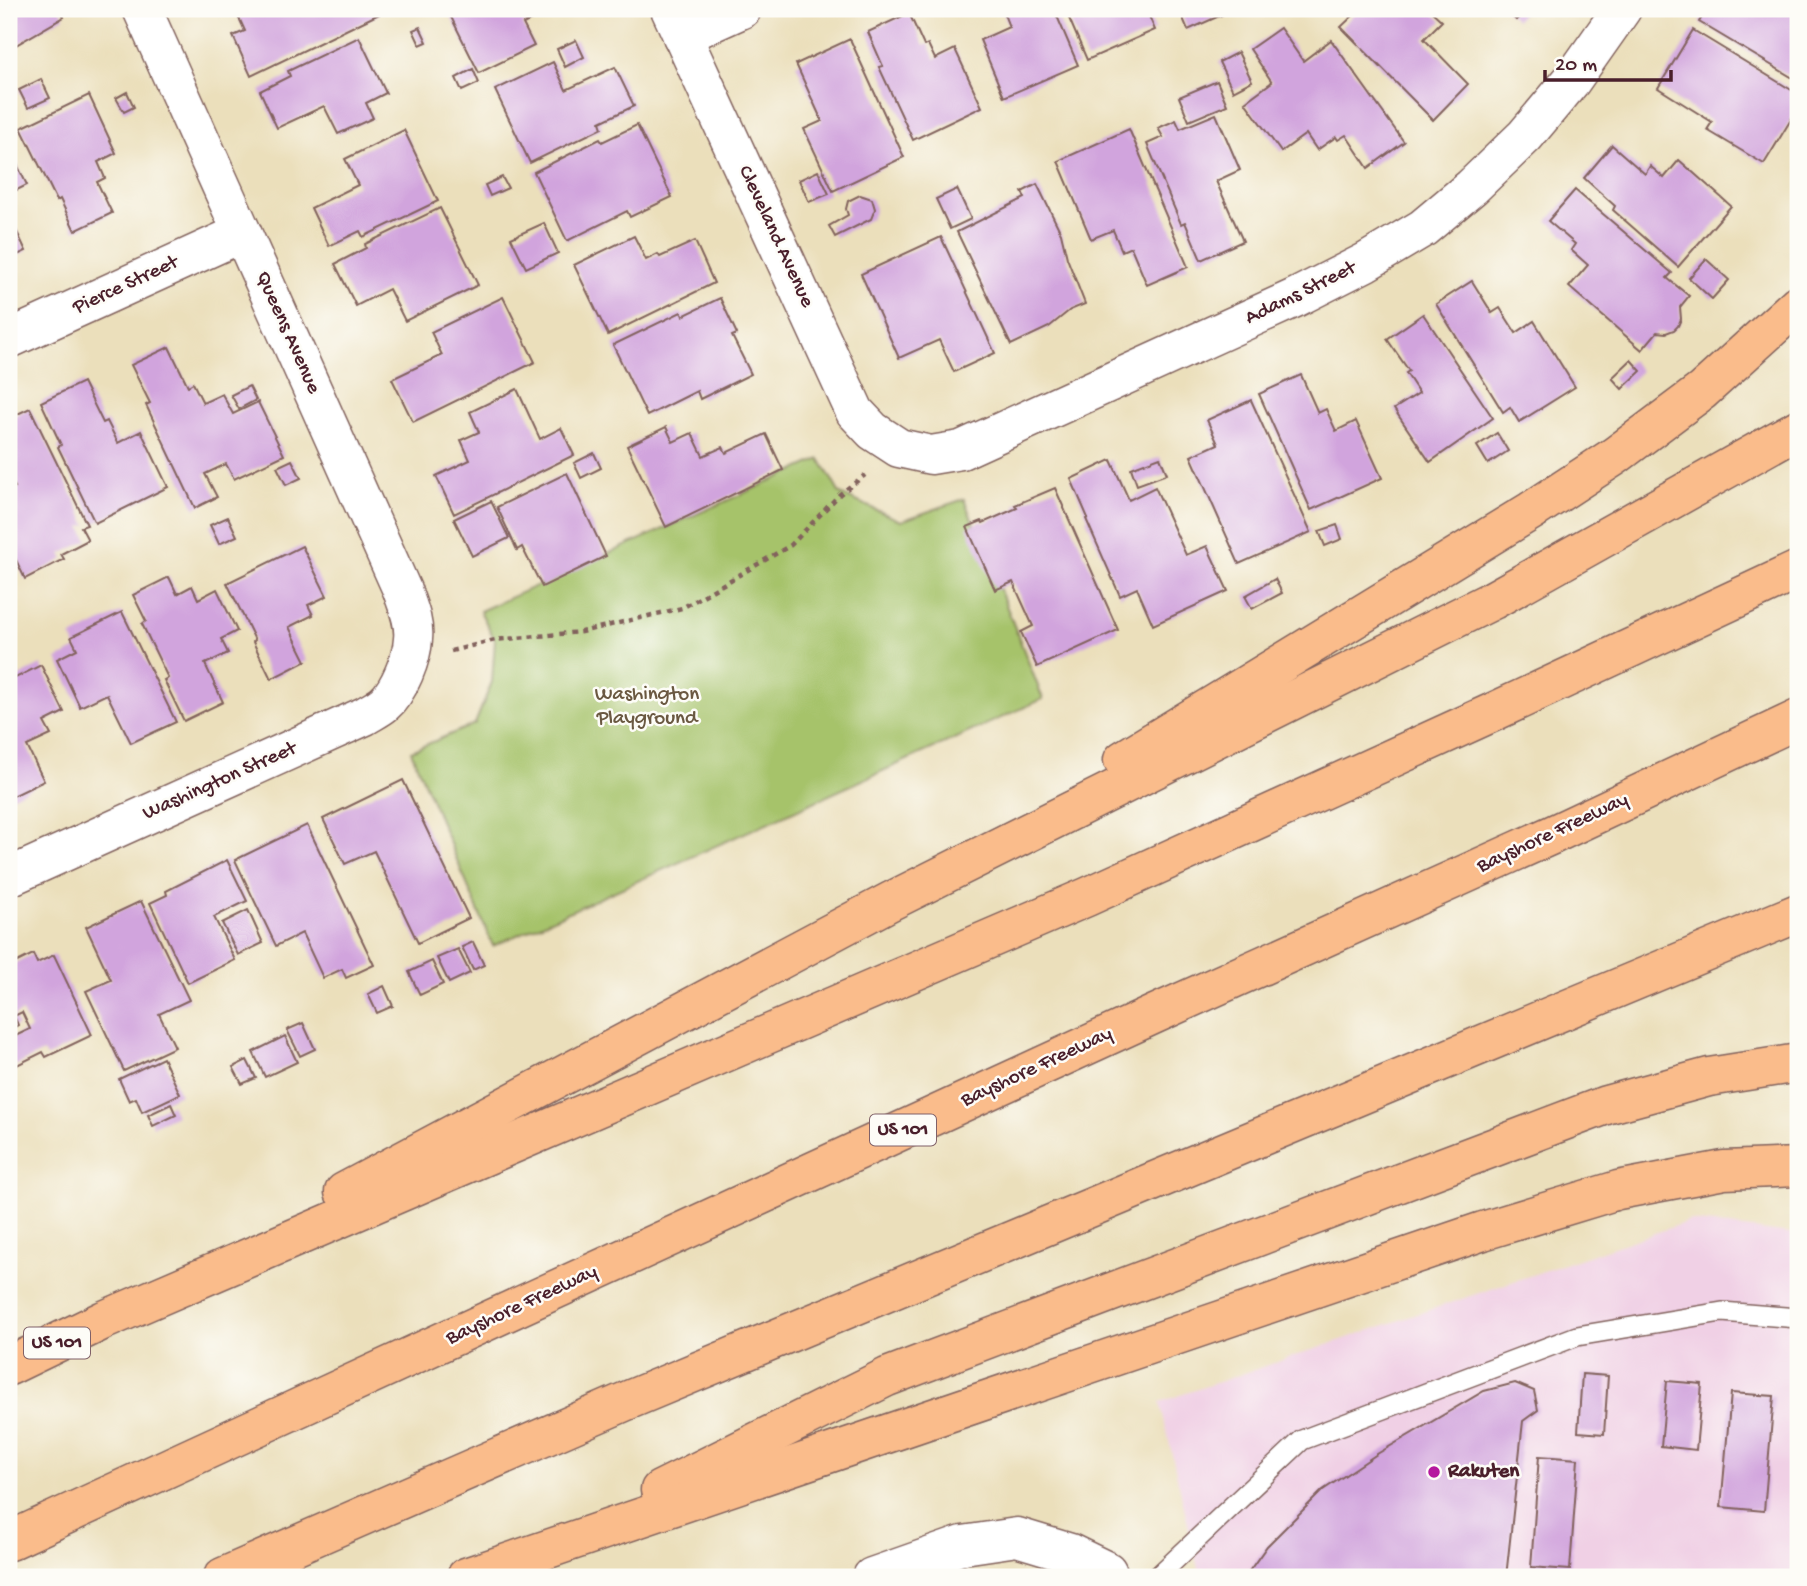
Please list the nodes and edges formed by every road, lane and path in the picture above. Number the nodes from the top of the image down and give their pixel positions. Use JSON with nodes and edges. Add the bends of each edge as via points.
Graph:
{"nodes":[{"id":1,"x":142,"y":9,"type":"edge"},
{"id":2,"x":742,"y":9,"type":"edge"},
{"id":3,"x":1622,"y":9,"type":"edge"},
{"id":4,"x":676,"y":22,"type":"edge"},
{"id":5,"x":243,"y":233,"type":"junction"},
{"id":6,"x":1798,"y":304,"type":"edge"},
{"id":7,"x":9,"y":339,"type":"edge"},
{"id":8,"x":1798,"y":429,"type":"edge"},
{"id":9,"x":899,"y":448,"type":"junction"},
{"id":10,"x":1798,"y":570,"type":"edge"},
{"id":11,"x":409,"y":661,"type":"junction"},
{"id":12,"x":1798,"y":719,"type":"edge"},
{"id":13,"x":9,"y":877,"type":"edge"},
{"id":14,"x":891,"y":901,"type":"junction"},
{"id":15,"x":1798,"y":914,"type":"edge"},
{"id":16,"x":1798,"y":1063,"type":"edge"},
{"id":17,"x":1798,"y":1167,"type":"edge"},
{"id":18,"x":1798,"y":1318,"type":"edge"},
{"id":19,"x":104,"y":1320,"type":"junction"},
{"id":20,"x":9,"y":1366,"type":"edge"},
{"id":21,"x":9,"y":1541,"type":"edge"},
{"id":22,"x":526,"y":1557,"type":"junction"},
{"id":23,"x":223,"y":1577,"type":"edge"},
{"id":24,"x":466,"y":1577,"type":"edge"},
{"id":25,"x":872,"y":1577,"type":"edge"},
{"id":26,"x":1110,"y":1577,"type":"edge"},
{"id":27,"x":1157,"y":1577,"type":"edge"}],
"edges":[{"from":1,"to":5,"type":"street","name":"Queens Avenue"},
{"from":2,"to":4,"type":"street"},
{"from":3,"to":9,"type":"street","name":"Adams Street","via":[[1525,136],[1423,228],[1295,298],[961,450],[931,454]]},
{"from":4,"to":9,"type":"street","name":"Cleveland Avenue","via":[[855,412]]},
{"from":5,"to":7,"type":"street","name":"Pierce Street"},
{"from":5,"to":11,"type":"street","name":"Queens Avenue","via":[[402,590],[414,637]]},
{"from":6,"to":14,"type":"highway","via":[[1702,391],[1615,456]]},
{"from":8,"to":14,"type":"highway","via":[[1493,600]]},
{"from":9,"to":11,"type":"path","via":[[840,494],[791,545],[682,608],[582,632],[495,640]]},
{"from":10,"to":19,"type":"highway","number":"US 101","via":[[1087,897]]},
{"from":11,"to":13,"type":"street","name":"Washington Street","via":[[385,703],[365,716]]},
{"from":12,"to":21,"type":"highway","name":"Bayshore Freeway","number":"US 101"},
{"from":14,"to":19,"type":"highway"},
{"from":15,"to":23,"type":"highway","via":[[644,1394]]},
{"from":16,"to":22,"type":"highway","via":[[1709,1077],[1606,1105],[887,1377]]},
{"from":17,"to":22,"type":"highway","via":[[1724,1170],[1618,1190],[1483,1231]]},
{"from":18,"to":27,"type":"lane","via":[[1722,1312],[1577,1336],[1302,1440]]},
{"from":19,"to":20,"type":"highway","number":"US 101"},
{"from":22,"to":24,"type":"highway"},
{"from":25,"to":26,"type":"street","via":[[963,1545],[1017,1538],[1070,1553],[1107,1571]]}]}
